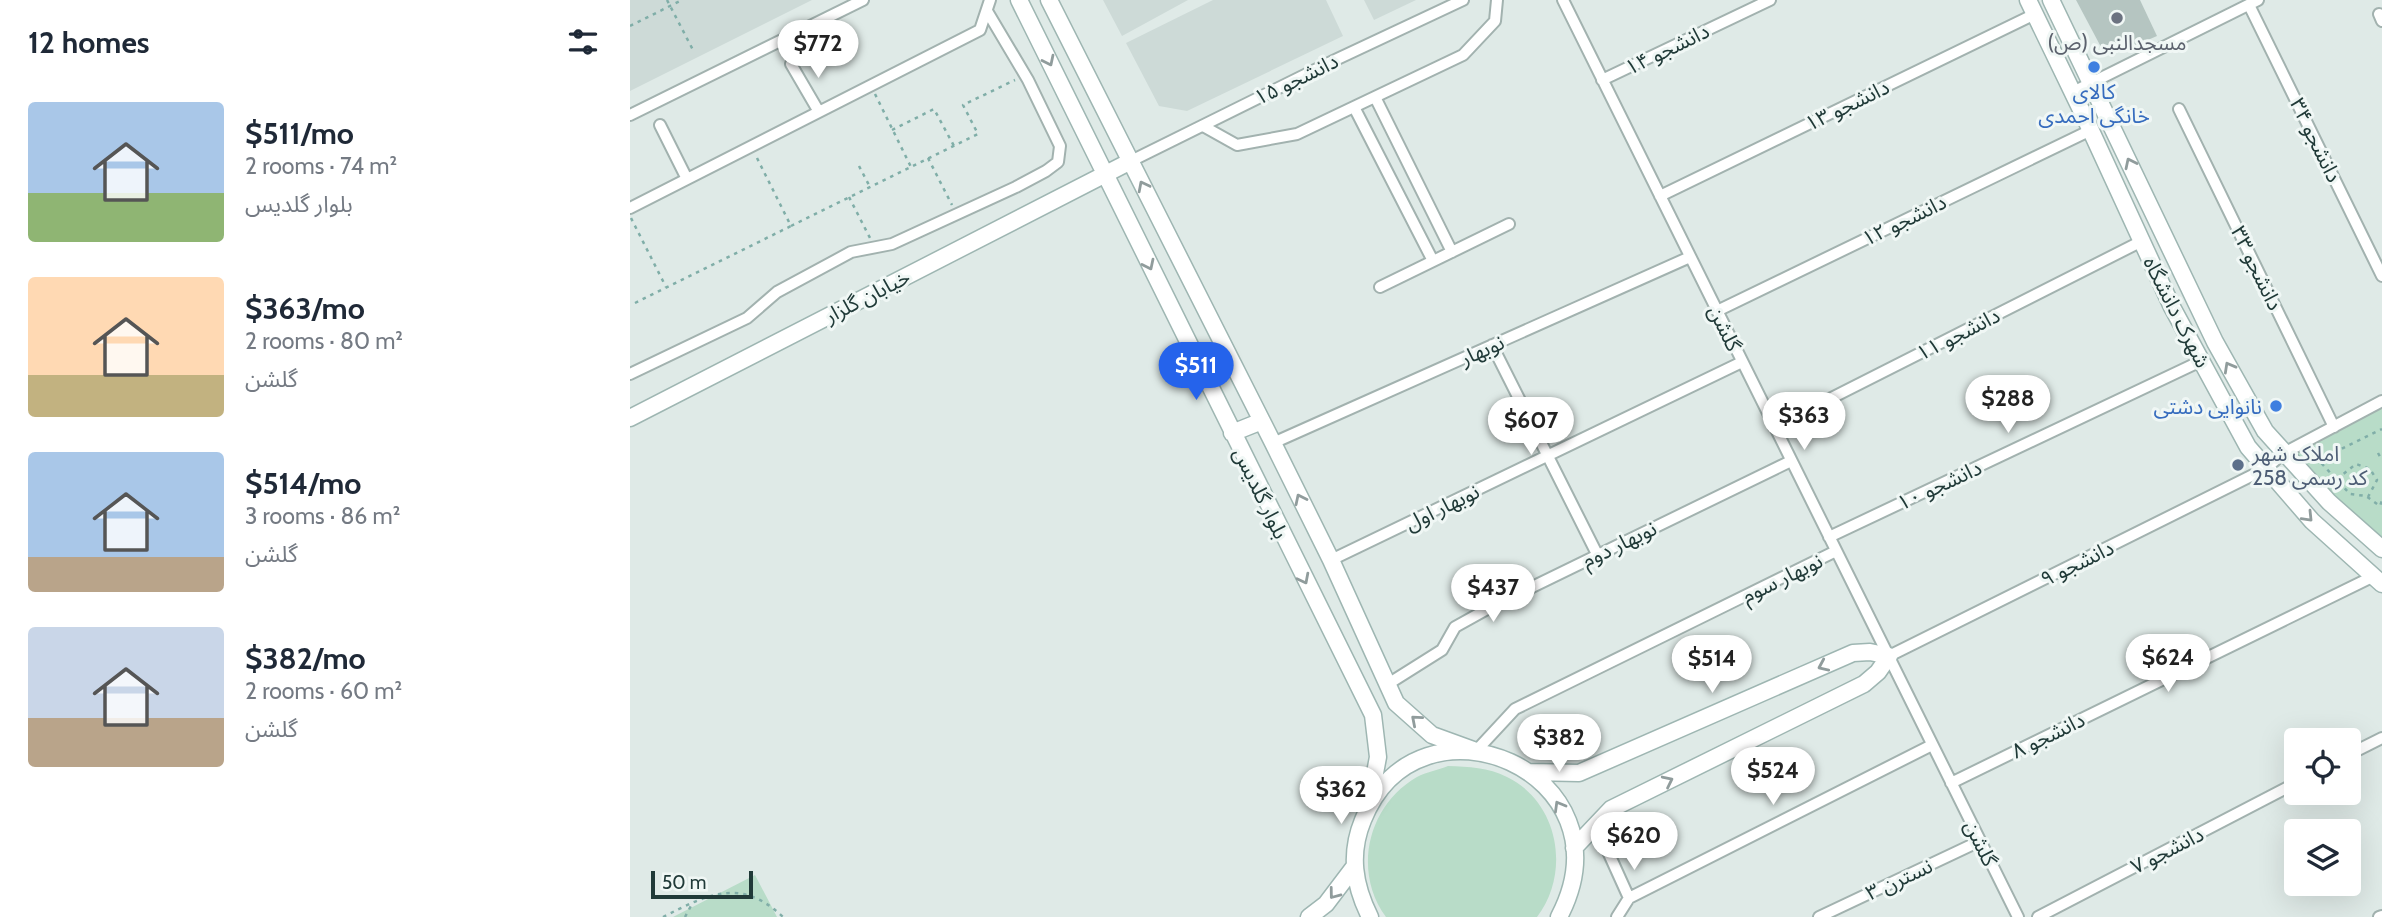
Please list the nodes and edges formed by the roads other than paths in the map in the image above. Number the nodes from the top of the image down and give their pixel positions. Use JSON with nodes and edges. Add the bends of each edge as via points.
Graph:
{"nodes":[{"id":1,"x":863,"y":0,"type":"edge"},
{"id":2,"x":1019,"y":0,"type":"edge"},
{"id":3,"x":1049,"y":0,"type":"edge"},
{"id":4,"x":1463,"y":0,"type":"edge"},
{"id":5,"x":1497,"y":0,"type":"edge"},
{"id":6,"x":1563,"y":0,"type":"edge"},
{"id":7,"x":1770,"y":0,"type":"edge"},
{"id":8,"x":2051,"y":0,"type":"edge"},
{"id":9,"x":2254,"y":2,"type":"edge"},
{"id":10,"x":989,"y":5,"type":"edge"},
{"id":11,"x":2031,"y":7,"type":"edge"},
{"id":12,"x":791,"y":64,"type":"dead end"},
{"id":13,"x":1602,"y":80,"type":"junction"},
{"id":14,"x":2091,"y":82,"type":"junction"},
{"id":15,"x":2073,"y":92,"type":"junction"},
{"id":16,"x":1375,"y":97,"type":"junction"},
{"id":17,"x":1354,"y":107,"type":"junction"},
{"id":18,"x":2179,"y":109,"type":"dead end"},
{"id":19,"x":819,"y":112,"type":"junction"},
{"id":20,"x":630,"y":115,"type":"edge"},
{"id":21,"x":660,"y":125,"type":"dead end"},
{"id":22,"x":1203,"y":125,"type":"junction"},
{"id":23,"x":2091,"y":130,"type":"junction"},
{"id":24,"x":1131,"y":161,"type":"junction"},
{"id":25,"x":1104,"y":174,"type":"junction"},
{"id":26,"x":687,"y":179,"type":"junction"},
{"id":27,"x":1660,"y":196,"type":"junction"},
{"id":28,"x":630,"y":208,"type":"edge"},
{"id":29,"x":1509,"y":224,"type":"dead end"},
{"id":30,"x":2142,"y":241,"type":"junction"},
{"id":31,"x":1452,"y":251,"type":"junction"},
{"id":32,"x":1690,"y":257,"type":"junction"},
{"id":33,"x":1433,"y":261,"type":"junction"},
{"id":34,"x":2382,"y":276,"type":"edge"},
{"id":35,"x":1380,"y":287,"type":"dead end"},
{"id":36,"x":1717,"y":311,"type":"junction"},
{"id":37,"x":1492,"y":345,"type":"junction"},
{"id":38,"x":2201,"y":361,"type":"junction"},
{"id":39,"x":1742,"y":362,"type":"junction"},
{"id":40,"x":630,"y":374,"type":"edge"},
{"id":41,"x":2382,"y":401,"type":"edge"},
{"id":42,"x":630,"y":418,"type":"edge"},
{"id":43,"x":1262,"y":421,"type":"junction"},
{"id":44,"x":1774,"y":427,"type":"junction"},
{"id":45,"x":2334,"y":427,"type":"junction"},
{"id":46,"x":1232,"y":433,"type":"junction"},
{"id":47,"x":1273,"y":443,"type":"junction"},
{"id":48,"x":2284,"y":453,"type":"junction"},
{"id":49,"x":1548,"y":456,"type":"junction"},
{"id":50,"x":1791,"y":461,"type":"junction"},
{"id":51,"x":2265,"y":469,"type":"junction"},
{"id":52,"x":1829,"y":537,"type":"junction"},
{"id":53,"x":2382,"y":549,"type":"edge"},
{"id":54,"x":1836,"y":551,"type":"junction"},
{"id":55,"x":1597,"y":554,"type":"junction"},
{"id":56,"x":1331,"y":560,"type":"junction"},
{"id":57,"x":2377,"y":580,"type":"edge"},
{"id":58,"x":1889,"y":656,"type":"junction"},
{"id":59,"x":1388,"y":684,"type":"junction"},
{"id":60,"x":2382,"y":738,"type":"edge"},
{"id":61,"x":1932,"y":745,"type":"junction"},
{"id":62,"x":2361,"y":748,"type":"edge"},
{"id":63,"x":1476,"y":751,"type":"junction"},
{"id":64,"x":1530,"y":772,"type":"junction"},
{"id":65,"x":1951,"y":783,"type":"junction"},
{"id":66,"x":2284,"y":789,"type":"edge"},
{"id":67,"x":1369,"y":805,"type":"junction"},
{"id":68,"x":1596,"y":825,"type":"junction"},
{"id":69,"x":1980,"y":841,"type":"junction"},
{"id":70,"x":1574,"y":848,"type":"junction"},
{"id":71,"x":1354,"y":867,"type":"junction"},
{"id":72,"x":1629,"y":898,"type":"junction"},
{"id":73,"x":1310,"y":917,"type":"edge"},
{"id":74,"x":1370,"y":917,"type":"edge"},
{"id":75,"x":1559,"y":917,"type":"edge"},
{"id":76,"x":1617,"y":917,"type":"edge"},
{"id":77,"x":1819,"y":917,"type":"edge"},
{"id":78,"x":2018,"y":917,"type":"edge"},
{"id":79,"x":2038,"y":917,"type":"edge"}],
"edges":[{"from":1,"to":20,"type":"street"},
{"from":2,"to":25,"type":"main road","name":"بلوار گلدیس","one_way":true},
{"from":3,"to":24,"type":"main road","name":"بلوار گلدیس"},
{"from":4,"to":22,"type":"street","name":"دانشجو ۱۵"},
{"from":5,"to":16,"type":"street","via":[[1495,21],[1463,55]]},
{"from":6,"to":13,"type":"street","name":"گلشن"},
{"from":7,"to":13,"type":"street","name":"دانشجو ۱۴"},
{"from":8,"to":14,"type":"main road","name":"شهرک دانشگاه"},
{"from":9,"to":14,"type":"street"},
{"from":9,"to":34,"type":"street","name":"دانشجو ۳۴"},
{"from":10,"to":19,"type":"street","via":[[979,30]]},
{"from":10,"to":40,"type":"street","via":[[1060,146],[1058,162],[1016,187],[892,243],[851,252],[777,292],[747,318]]},
{"from":11,"to":15,"type":"main road","name":"شهرک دانشگاه"},
{"from":11,"to":27,"type":"street","name":"دانشجو ۱۳"},
{"from":12,"to":19,"type":"street"},
{"from":13,"to":27,"type":"street","name":"گلشن"},
{"from":14,"to":15,"type":"street"},
{"from":48,"to":14,"type":"main road","name":"شهرک دانشگاه","one_way":true,"via":[[2264,431],[2215,342]]},
{"from":15,"to":23,"type":"main road","name":"شهرک دانشگاه"},
{"from":16,"to":17,"type":"street"},
{"from":16,"to":31,"type":"street"},
{"from":17,"to":22,"type":"street","via":[[1297,134],[1237,145]]},
{"from":17,"to":33,"type":"street"},
{"from":18,"to":45,"type":"street","name":"دانشجو ۳۳"},
{"from":19,"to":26,"type":"street"},
{"from":21,"to":26,"type":"street"},
{"from":22,"to":24,"type":"street","name":"دانشجو ۱۵"},
{"from":23,"to":30,"type":"main road","name":"شهرک دانشگاه"},
{"from":23,"to":36,"type":"street","name":"دانشجو ۱۲"},
{"from":24,"to":25,"type":"main road","name":"خیابان گلزار"},
{"from":43,"to":24,"type":"main road","name":"بلوار گلدیس","one_way":true},
{"from":25,"to":42,"type":"main road","name":"خیابان گلزار"},
{"from":25,"to":46,"type":"main road","name":"بلوار گلدیس","one_way":true},
{"from":26,"to":28,"type":"street"},
{"from":27,"to":32,"type":"street","name":"گلشن"},
{"from":29,"to":31,"type":"street"},
{"from":30,"to":38,"type":"main road","name":"شهرک دانشگاه"},
{"from":30,"to":44,"type":"street","name":"دانشجو ۱۱"},
{"from":31,"to":33,"type":"street"},
{"from":32,"to":36,"type":"street","name":"گلشن"},
{"from":32,"to":37,"type":"street","name":"نوبهار"},
{"from":33,"to":35,"type":"street"},
{"from":36,"to":39,"type":"street","name":"گلشن"},
{"from":37,"to":47,"type":"street","name":"نوبهار"},
{"from":37,"to":49,"type":"street"},
{"from":38,"to":51,"type":"main road","name":"شهرک دانشگاه"},
{"from":38,"to":52,"type":"street","name":"دانشجو ۱۰"},
{"from":39,"to":44,"type":"street","name":"گلشن"},
{"from":39,"to":49,"type":"street","name":"نوبهار اول"},
{"from":41,"to":45,"type":"street","name":"دانشجو ۹"},
{"from":43,"to":46,"type":"main road"},
{"from":43,"to":47,"type":"main road","name":"بلوار گلدیس"},
{"from":44,"to":50,"type":"street","name":"گلشن"},
{"from":45,"to":48,"type":"street","name":"دانشجو ۹"},
{"from":46,"to":67,"type":"main road","name":"بلوار گلدیس","one_way":true,"via":[[1373,715],[1378,757]]},
{"from":56,"to":47,"type":"main road","name":"بلوار گلدیس","one_way":true},
{"from":48,"to":51,"type":"street","name":"دانشجو ۹"},
{"from":48,"to":53,"type":"main road","name":"شهرک دانشگاه","via":[[2329,502]]},
{"from":49,"to":55,"type":"street"},
{"from":49,"to":56,"type":"street","name":"نوبهار اول"},
{"from":50,"to":52,"type":"street","name":"گلشن"},
{"from":50,"to":55,"type":"street","name":"نوبهار دوم"},
{"from":51,"to":57,"type":"main road","name":"شهرک دانشگاه","one_way":true,"via":[[2312,521]]},
{"from":51,"to":58,"type":"street","name":"دانشجو ۹"},
{"from":52,"to":54,"type":"street","name":"گلشن"},
{"from":54,"to":58,"type":"street","name":"گلشن"},
{"from":54,"to":63,"type":"street","name":"نوبهار سوم","via":[[1515,709]]},
{"from":55,"to":59,"type":"street","name":"نوبهار دوم","via":[[1455,627],[1442,650]]},
{"from":56,"to":59,"type":"main road","name":"بلوار گلدیس"},
{"from":57,"to":65,"type":"street","name":"دانشجو ۸"},
{"from":58,"to":61,"type":"street","name":"گلشن"},
{"from":58,"to":64,"type":"main road","one_way":true,"via":[[1853,653],[1579,773]]},
{"from":68,"to":58,"type":"main road","one_way":true,"via":[[1611,809],[1864,684]]},
{"from":63,"to":59,"type":"main road","name":"بلوار گلدیس","one_way":true,"via":[[1432,735],[1396,703]]},
{"from":60,"to":62,"type":"street"},
{"from":61,"to":65,"type":"street","name":"گلشن"},
{"from":61,"to":72,"type":"street"},
{"from":63,"to":64,"type":"main road","name":"بلوار گلدیس","via":[[1504,758]]},
{"from":63,"to":67,"type":"main road","via":[[1444,752],[1414,762],[1388,780]]},
{"from":70,"to":64,"type":"main road","one_way":true,"via":[[1567,819],[1552,793]]},
{"from":65,"to":69,"type":"street","name":"گلشن"},
{"from":66,"to":79,"type":"street","name":"دانشجو ۷"},
{"from":67,"to":71,"type":"main road","via":[[1357,835]]},
{"from":68,"to":70,"type":"main road"},
{"from":68,"to":72,"type":"street"},
{"from":69,"to":77,"type":"street","name":"نسترن ۳"},
{"from":69,"to":78,"type":"street","name":"گلشن"},
{"from":70,"to":75,"type":"main road","via":[[1574,874]]},
{"from":71,"to":73,"type":"main road","one_way":true},
{"from":71,"to":74,"type":"main road","via":[[1359,895]]},
{"from":72,"to":76,"type":"street"}]}
